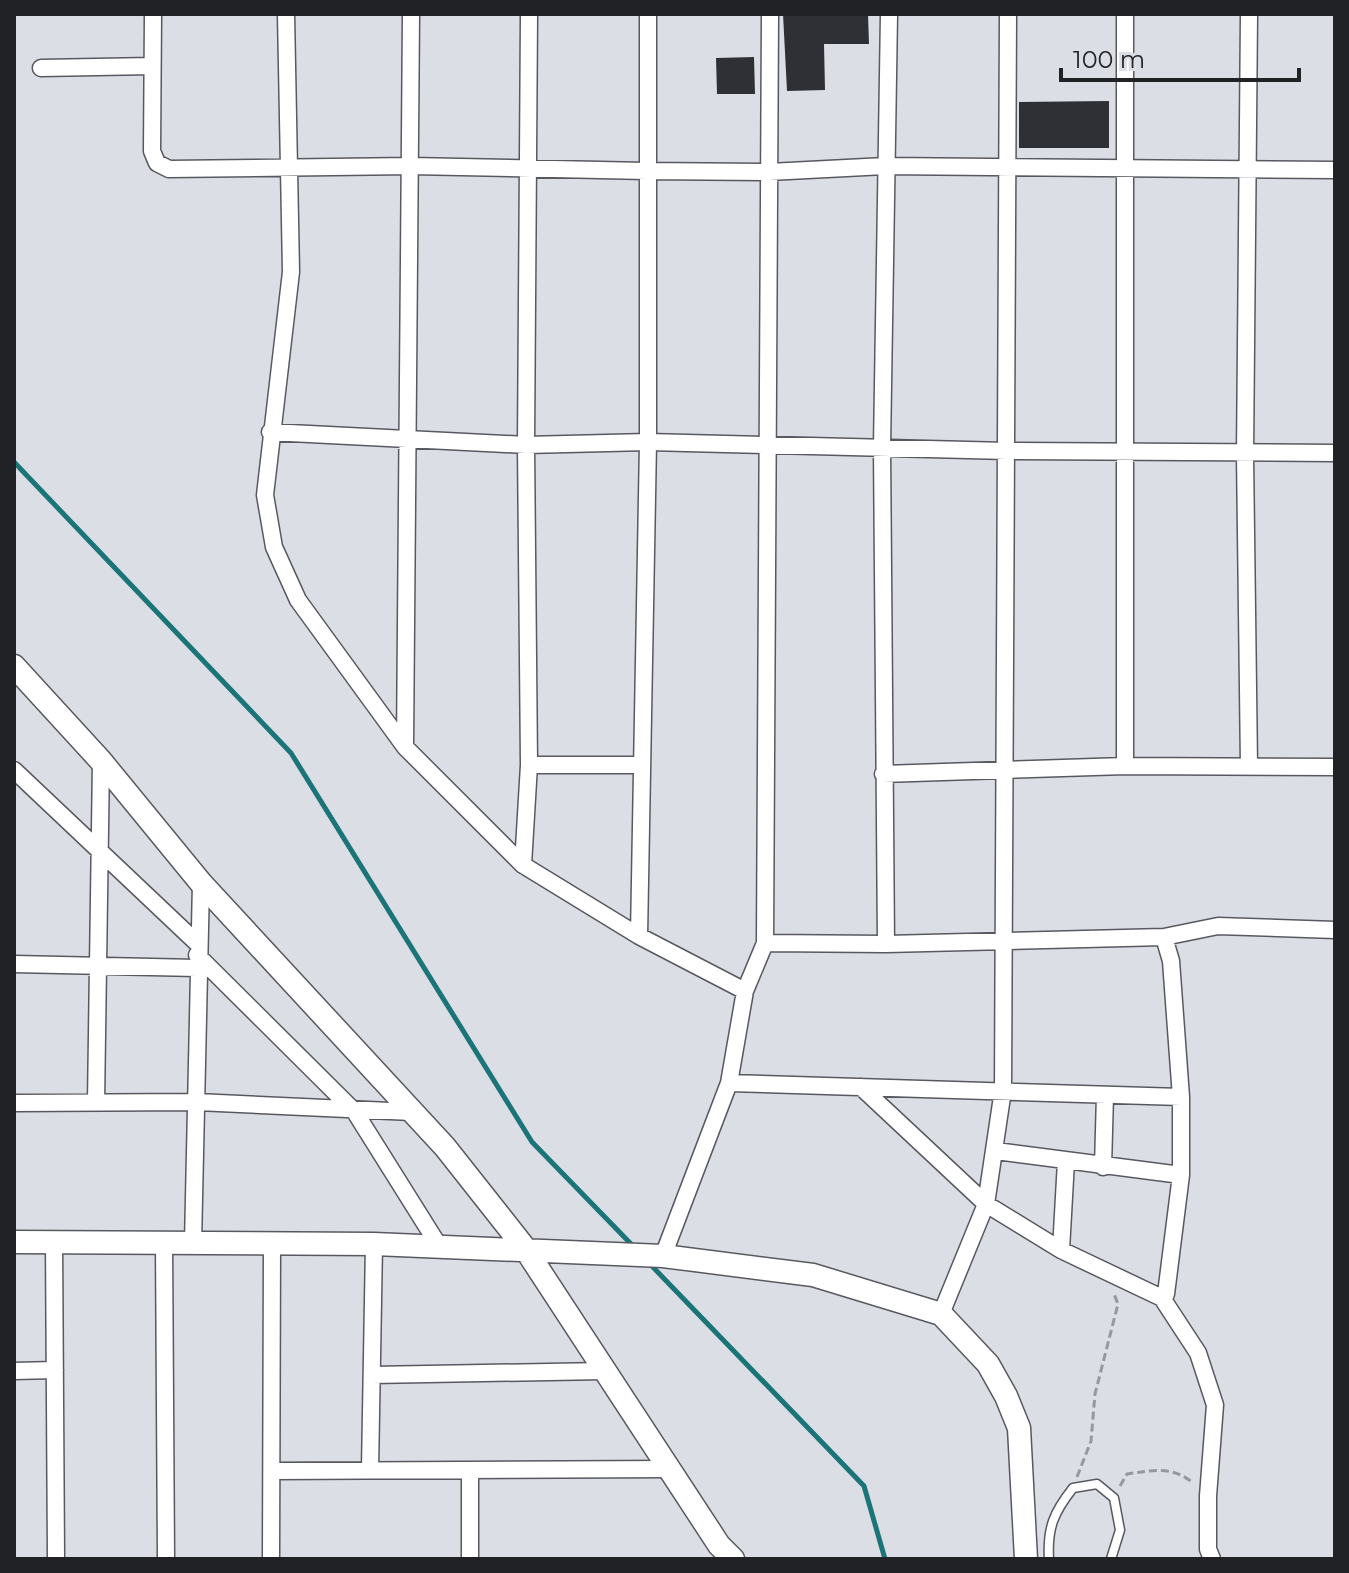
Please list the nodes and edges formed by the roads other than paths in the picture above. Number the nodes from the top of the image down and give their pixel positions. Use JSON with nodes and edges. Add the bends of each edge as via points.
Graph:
{"nodes":[{"id":1,"x":153,"y":14,"type":"edge"},
{"id":2,"x":286,"y":14,"type":"edge"},
{"id":3,"x":411,"y":14,"type":"edge"},
{"id":4,"x":529,"y":14,"type":"edge"},
{"id":5,"x":648,"y":14,"type":"edge"},
{"id":6,"x":770,"y":14,"type":"edge"},
{"id":7,"x":889,"y":14,"type":"edge"},
{"id":8,"x":1008,"y":14,"type":"edge"},
{"id":9,"x":1125,"y":14,"type":"edge"},
{"id":10,"x":1249,"y":14,"type":"edge"},
{"id":11,"x":152,"y":66,"type":"junction"},
{"id":12,"x":41,"y":68,"type":"dead end"},
{"id":13,"x":411,"y":166,"type":"junction"},
{"id":14,"x":885,"y":166,"type":"junction"},
{"id":15,"x":289,"y":167,"type":"junction"},
{"id":16,"x":1005,"y":169,"type":"junction"},
{"id":17,"x":1124,"y":170,"type":"junction"},
{"id":18,"x":1335,"y":170,"type":"edge"},
{"id":19,"x":527,"y":171,"type":"junction"},
{"id":20,"x":646,"y":171,"type":"junction"},
{"id":21,"x":1246,"y":171,"type":"junction"},
{"id":22,"x":769,"y":172,"type":"junction"},
{"id":23,"x":270,"y":432,"type":"junction"},
{"id":24,"x":408,"y":440,"type":"junction"},
{"id":25,"x":648,"y":442,"type":"junction"},
{"id":26,"x":526,"y":445,"type":"junction"},
{"id":27,"x":768,"y":445,"type":"junction"},
{"id":28,"x":882,"y":447,"type":"junction"},
{"id":29,"x":1007,"y":451,"type":"junction"},
{"id":30,"x":1125,"y":451,"type":"junction"},
{"id":31,"x":1335,"y":453,"type":"edge"},
{"id":32,"x":1245,"y":455,"type":"junction"},
{"id":33,"x":14,"y":666,"type":"edge"},
{"id":34,"x":405,"y":747,"type":"junction"},
{"id":35,"x":101,"y":761,"type":"junction"},
{"id":36,"x":529,"y":765,"type":"junction"},
{"id":37,"x":642,"y":765,"type":"junction"},
{"id":38,"x":1125,"y":766,"type":"junction"},
{"id":39,"x":1249,"y":766,"type":"junction"},
{"id":40,"x":1335,"y":767,"type":"edge"},
{"id":41,"x":14,"y":770,"type":"edge"},
{"id":42,"x":1006,"y":770,"type":"junction"},
{"id":43,"x":883,"y":774,"type":"junction"},
{"id":44,"x":98,"y":848,"type":"junction"},
{"id":45,"x":523,"y":865,"type":"junction"},
{"id":46,"x":201,"y":883,"type":"junction"},
{"id":47,"x":1335,"y":930,"type":"edge"},
{"id":48,"x":639,"y":936,"type":"junction"},
{"id":49,"x":1164,"y":937,"type":"junction"},
{"id":50,"x":1005,"y":941,"type":"junction"},
{"id":51,"x":765,"y":943,"type":"junction"},
{"id":52,"x":886,"y":944,"type":"junction"},
{"id":53,"x":197,"y":955,"type":"junction"},
{"id":54,"x":14,"y":964,"type":"edge"},
{"id":55,"x":99,"y":966,"type":"junction"},
{"id":56,"x":745,"y":991,"type":"junction"},
{"id":57,"x":729,"y":1083,"type":"junction"},
{"id":58,"x":861,"y":1087,"type":"junction"},
{"id":59,"x":1003,"y":1090,"type":"junction"},
{"id":60,"x":1105,"y":1095,"type":"junction"},
{"id":61,"x":1181,"y":1097,"type":"junction"},
{"id":62,"x":197,"y":1102,"type":"junction"},
{"id":63,"x":14,"y":1103,"type":"edge"},
{"id":64,"x":96,"y":1103,"type":"junction"},
{"id":65,"x":355,"y":1112,"type":"junction"},
{"id":66,"x":412,"y":1112,"type":"junction"},
{"id":67,"x":996,"y":1151,"type":"junction"},
{"id":68,"x":1066,"y":1161,"type":"junction"},
{"id":69,"x":1103,"y":1167,"type":"junction"},
{"id":70,"x":1181,"y":1175,"type":"junction"},
{"id":71,"x":986,"y":1204,"type":"junction"},
{"id":72,"x":14,"y":1242,"type":"edge"},
{"id":73,"x":54,"y":1242,"type":"junction"},
{"id":74,"x":164,"y":1243,"type":"junction"},
{"id":75,"x":193,"y":1243,"type":"junction"},
{"id":76,"x":272,"y":1243,"type":"junction"},
{"id":77,"x":374,"y":1244,"type":"junction"},
{"id":78,"x":439,"y":1246,"type":"junction"},
{"id":79,"x":524,"y":1247,"type":"junction"},
{"id":80,"x":1061,"y":1250,"type":"junction"},
{"id":81,"x":663,"y":1256,"type":"junction"},
{"id":82,"x":1162,"y":1298,"type":"junction"},
{"id":83,"x":941,"y":1314,"type":"junction"},
{"id":84,"x":55,"y":1370,"type":"junction"},
{"id":85,"x":14,"y":1371,"type":"edge"},
{"id":86,"x":604,"y":1371,"type":"junction"},
{"id":87,"x":372,"y":1375,"type":"junction"},
{"id":88,"x":670,"y":1469,"type":"junction"},
{"id":89,"x":370,"y":1470,"type":"junction"},
{"id":90,"x":470,"y":1470,"type":"junction"},
{"id":91,"x":272,"y":1471,"type":"junction"},
{"id":92,"x":56,"y":1559,"type":"edge"},
{"id":93,"x":166,"y":1559,"type":"edge"},
{"id":94,"x":271,"y":1559,"type":"edge"},
{"id":95,"x":470,"y":1559,"type":"edge"},
{"id":96,"x":733,"y":1559,"type":"edge"},
{"id":97,"x":1026,"y":1559,"type":"edge"},
{"id":98,"x":1049,"y":1559,"type":"edge"},
{"id":99,"x":1111,"y":1559,"type":"edge"},
{"id":100,"x":1212,"y":1559,"type":"edge"}],
"edges":[{"from":1,"to":11,"type":"street"},
{"from":2,"to":15,"type":"street"},
{"from":3,"to":13,"type":"street"},
{"from":4,"to":19,"type":"street"},
{"from":5,"to":20,"type":"street"},
{"from":6,"to":22,"type":"street"},
{"from":7,"to":14,"type":"street"},
{"from":8,"to":16,"type":"street"},
{"from":9,"to":17,"type":"street"},
{"from":10,"to":21,"type":"street"},
{"from":11,"to":12,"type":"street"},
{"from":11,"to":15,"type":"street","via":[[152,151],[157,163],[169,169]]},
{"from":13,"to":15,"type":"street"},
{"from":13,"to":19,"type":"street"},
{"from":13,"to":24,"type":"street"},
{"from":14,"to":16,"type":"street"},
{"from":14,"to":22,"type":"street"},
{"from":14,"to":28,"type":"street"},
{"from":15,"to":23,"type":"street","via":[[291,272]]},
{"from":16,"to":17,"type":"street"},
{"from":16,"to":29,"type":"street"},
{"from":17,"to":21,"type":"street"},
{"from":17,"to":30,"type":"street"},
{"from":18,"to":21,"type":"street"},
{"from":19,"to":20,"type":"street"},
{"from":19,"to":26,"type":"street"},
{"from":20,"to":22,"type":"street"},
{"from":20,"to":25,"type":"street"},
{"from":21,"to":32,"type":"street"},
{"from":22,"to":27,"type":"street"},
{"from":23,"to":24,"type":"street"},
{"from":23,"to":34,"type":"street","via":[[265,495],[274,547],[298,600]]},
{"from":24,"to":26,"type":"street"},
{"from":24,"to":34,"type":"street"},
{"from":25,"to":26,"type":"street"},
{"from":25,"to":27,"type":"street"},
{"from":25,"to":37,"type":"street"},
{"from":26,"to":36,"type":"street"},
{"from":27,"to":28,"type":"street"},
{"from":27,"to":51,"type":"street"},
{"from":28,"to":29,"type":"street"},
{"from":28,"to":43,"type":"street"},
{"from":29,"to":30,"type":"street"},
{"from":29,"to":42,"type":"street"},
{"from":30,"to":32,"type":"street"},
{"from":30,"to":38,"type":"street"},
{"from":31,"to":32,"type":"street"},
{"from":32,"to":39,"type":"street"},
{"from":33,"to":35,"type":"street"},
{"from":34,"to":45,"type":"street"},
{"from":35,"to":44,"type":"street"},
{"from":35,"to":46,"type":"street"},
{"from":36,"to":37,"type":"street"},
{"from":36,"to":45,"type":"street"},
{"from":37,"to":48,"type":"street"},
{"from":38,"to":39,"type":"street"},
{"from":38,"to":42,"type":"street"},
{"from":39,"to":40,"type":"street"},
{"from":41,"to":44,"type":"street"},
{"from":42,"to":43,"type":"street"},
{"from":42,"to":50,"type":"street"},
{"from":43,"to":52,"type":"street"},
{"from":44,"to":53,"type":"street"},
{"from":44,"to":55,"type":"street"},
{"from":45,"to":48,"type":"street"},
{"from":46,"to":53,"type":"street"},
{"from":46,"to":66,"type":"street"},
{"from":47,"to":49,"type":"street","via":[[1218,926]]},
{"from":48,"to":56,"type":"street"},
{"from":49,"to":50,"type":"street"},
{"from":49,"to":61,"type":"street","via":[[1171,961]]},
{"from":50,"to":52,"type":"street"},
{"from":50,"to":59,"type":"street"},
{"from":51,"to":52,"type":"street"},
{"from":51,"to":56,"type":"street"},
{"from":53,"to":55,"type":"street"},
{"from":53,"to":62,"type":"street"},
{"from":53,"to":65,"type":"street"},
{"from":54,"to":55,"type":"street"},
{"from":55,"to":64,"type":"street"},
{"from":56,"to":57,"type":"street"},
{"from":57,"to":58,"type":"street"},
{"from":57,"to":81,"type":"street"},
{"from":58,"to":59,"type":"street"},
{"from":58,"to":71,"type":"street"},
{"from":59,"to":60,"type":"street"},
{"from":59,"to":67,"type":"street"},
{"from":60,"to":61,"type":"street"},
{"from":60,"to":69,"type":"street"},
{"from":61,"to":70,"type":"street"},
{"from":62,"to":64,"type":"street"},
{"from":62,"to":65,"type":"street"},
{"from":62,"to":75,"type":"street"},
{"from":63,"to":64,"type":"street"},
{"from":65,"to":66,"type":"street"},
{"from":65,"to":78,"type":"street"},
{"from":66,"to":79,"type":"street"},
{"from":67,"to":68,"type":"street"},
{"from":67,"to":71,"type":"street"},
{"from":68,"to":69,"type":"street"},
{"from":68,"to":80,"type":"street"},
{"from":69,"to":70,"type":"street"},
{"from":70,"to":82,"type":"street"},
{"from":71,"to":80,"type":"street"},
{"from":71,"to":83,"type":"street"},
{"from":72,"to":73,"type":"street"},
{"from":73,"to":74,"type":"street"},
{"from":73,"to":84,"type":"street"},
{"from":74,"to":75,"type":"street"},
{"from":74,"to":93,"type":"street"},
{"from":75,"to":76,"type":"street"},
{"from":76,"to":77,"type":"street"},
{"from":76,"to":91,"type":"street"},
{"from":77,"to":78,"type":"street"},
{"from":77,"to":87,"type":"street"},
{"from":78,"to":79,"type":"street"},
{"from":79,"to":81,"type":"street"},
{"from":79,"to":86,"type":"street"},
{"from":80,"to":82,"type":"street"},
{"from":81,"to":83,"type":"street","via":[[813,1275]]},
{"from":82,"to":100,"type":"street","via":[[1198,1353],[1215,1405],[1208,1496]]},
{"from":83,"to":97,"type":"street","via":[[988,1364],[1019,1428]]},
{"from":84,"to":85,"type":"street"},
{"from":84,"to":92,"type":"street"},
{"from":86,"to":87,"type":"street"},
{"from":86,"to":88,"type":"street"},
{"from":87,"to":89,"type":"street"},
{"from":88,"to":90,"type":"street"},
{"from":88,"to":96,"type":"street"},
{"from":89,"to":90,"type":"street"},
{"from":89,"to":91,"type":"street"},
{"from":90,"to":95,"type":"street"},
{"from":91,"to":94,"type":"street"},
{"from":98,"to":99,"type":"lane","via":[[1047,1532],[1054,1512],[1073,1488],[1097,1484],[1114,1498],[1120,1530]]}]}
